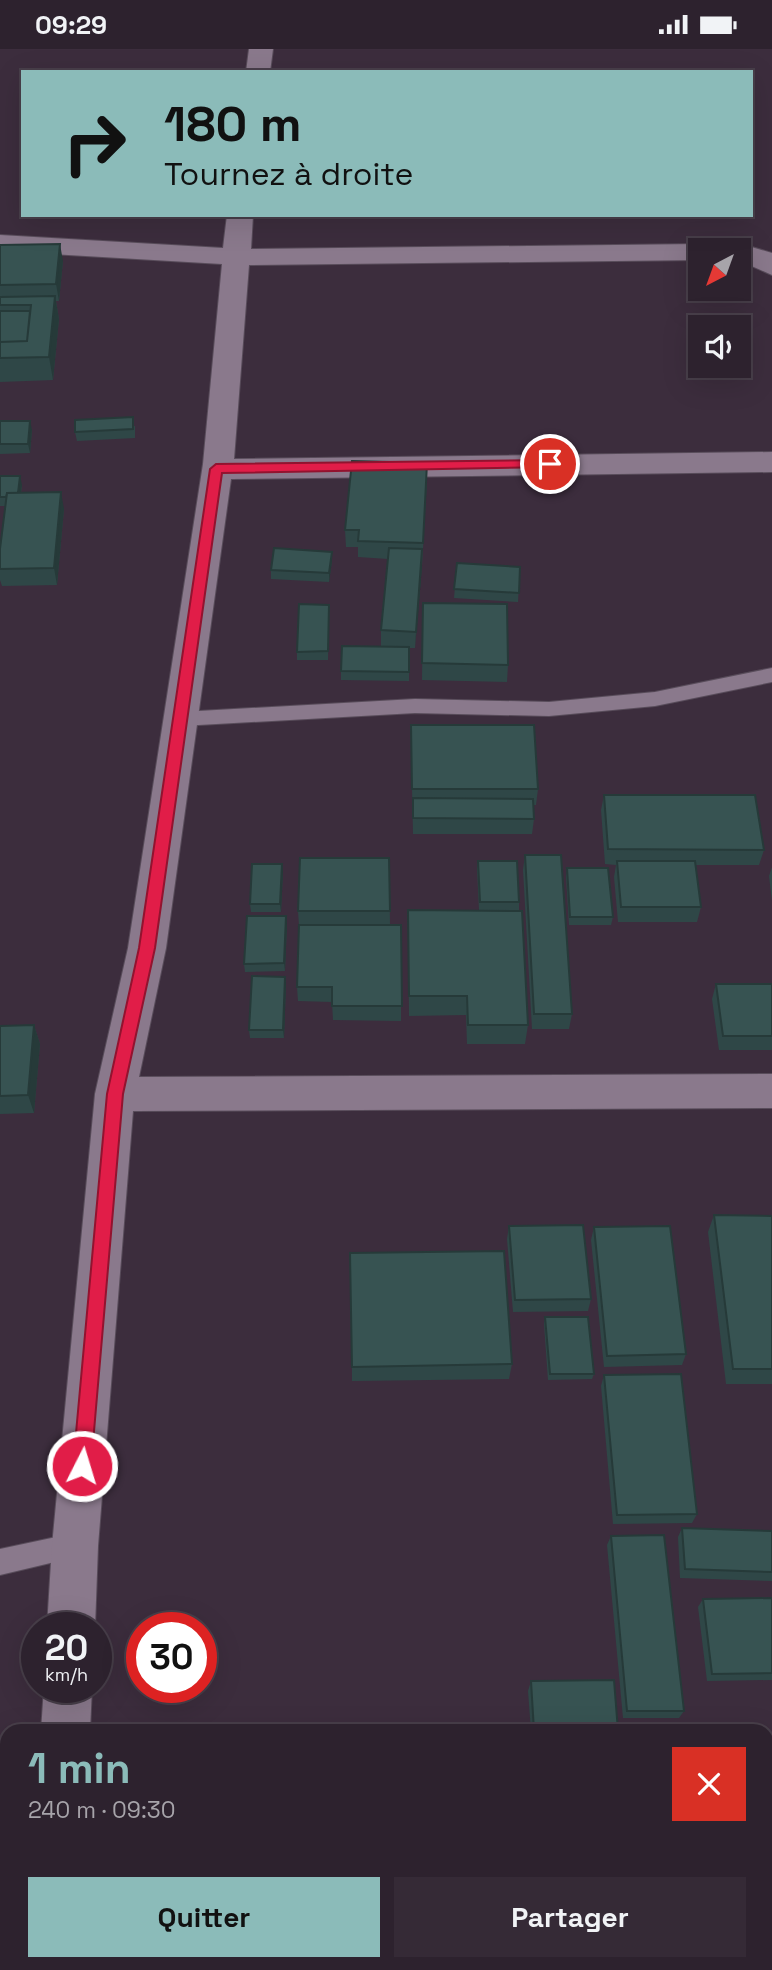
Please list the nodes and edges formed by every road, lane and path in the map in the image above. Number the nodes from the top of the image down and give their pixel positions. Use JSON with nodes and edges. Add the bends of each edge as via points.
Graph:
{"nodes":[{"id":1,"x":261,"y":49,"type":"edge"},
{"id":2,"x":258,"y":70,"type":"edge"},
{"id":3,"x":240,"y":217,"type":"edge"},
{"id":4,"x":0,"y":243,"type":"edge"},
{"id":5,"x":688,"y":252,"type":"edge"},
{"id":6,"x":751,"y":255,"type":"edge"},
{"id":7,"x":235,"y":257,"type":"junction"},
{"id":8,"x":772,"y":267,"type":"edge"},
{"id":9,"x":772,"y":462,"type":"edge"},
{"id":10,"x":216,"y":469,"type":"junction"},
{"id":11,"x":772,"y":675,"type":"edge"},
{"id":12,"x":181,"y":719,"type":"junction"},
{"id":13,"x":772,"y":1091,"type":"edge"},
{"id":14,"x":115,"y":1094,"type":"junction"},
{"id":15,"x":75,"y":1546,"type":"junction"},
{"id":16,"x":0,"y":1562,"type":"edge"},
{"id":17,"x":72,"y":1612,"type":"edge"},
{"id":18,"x":67,"y":1703,"type":"edge"},
{"id":19,"x":65,"y":1724,"type":"edge"}],
"edges":[{"from":1,"to":2,"type":"street"},
{"from":3,"to":7,"type":"street"},
{"from":4,"to":7,"type":"street"},
{"from":5,"to":7,"type":"street"},
{"from":6,"to":8,"type":"street"},
{"from":7,"to":10,"type":"street"},
{"from":9,"to":10,"type":"street"},
{"from":10,"to":12,"type":"street"},
{"from":11,"to":12,"type":"lane","via":[[655,699],[549,709],[415,706]]},
{"from":12,"to":14,"type":"street","via":[[147,948]]},
{"from":13,"to":14,"type":"street"},
{"from":14,"to":15,"type":"street"},
{"from":15,"to":16,"type":"lane"},
{"from":15,"to":17,"type":"street"},
{"from":18,"to":19,"type":"street"}]}
